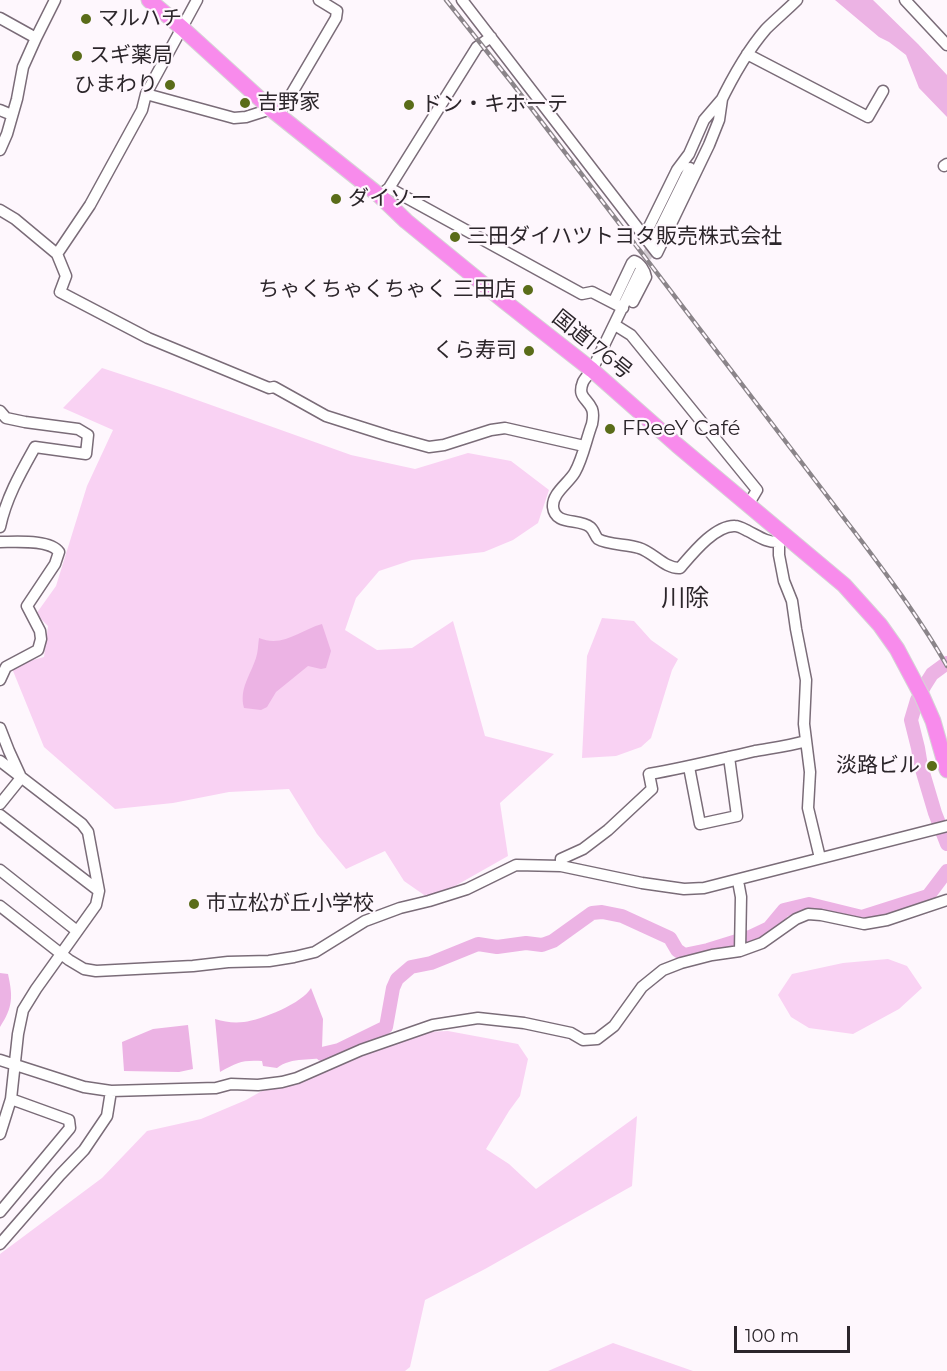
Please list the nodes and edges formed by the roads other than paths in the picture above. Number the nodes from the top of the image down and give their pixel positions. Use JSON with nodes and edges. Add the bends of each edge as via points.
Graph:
{"nodes":[{"id":1,"x":55,"y":0,"type":"edge"},
{"id":2,"x":149,"y":0,"type":"edge"},
{"id":3,"x":197,"y":0,"type":"edge"},
{"id":4,"x":319,"y":0,"type":"edge"},
{"id":5,"x":462,"y":0,"type":"edge"},
{"id":6,"x":904,"y":0,"type":"edge"},
{"id":7,"x":794,"y":3,"type":"edge"},
{"id":8,"x":0,"y":18,"type":"edge"},
{"id":9,"x":182,"y":28,"type":"junction"},
{"id":10,"x":491,"y":37,"type":"junction"},
{"id":11,"x":36,"y":38,"type":"junction"},
{"id":12,"x":947,"y":45,"type":"edge"},
{"id":13,"x":747,"y":54,"type":"junction"},
{"id":14,"x":883,"y":91,"type":"dead end"},
{"id":15,"x":146,"y":94,"type":"junction"},
{"id":16,"x":722,"y":99,"type":"junction"},
{"id":17,"x":0,"y":110,"type":"edge"},
{"id":18,"x":275,"y":112,"type":"junction"},
{"id":19,"x":12,"y":115,"type":"junction"},
{"id":20,"x":0,"y":150,"type":"edge"},
{"id":21,"x":385,"y":192,"type":"junction"},
{"id":22,"x":0,"y":210,"type":"edge"},
{"id":23,"x":651,"y":244,"type":"junction"},
{"id":24,"x":57,"y":254,"type":"junction"},
{"id":25,"x":640,"y":271,"type":"tunnel mouth"},
{"id":26,"x":618,"y":305,"type":"junction"},
{"id":27,"x":617,"y":326,"type":"junction"},
{"id":28,"x":592,"y":370,"type":"junction"},
{"id":29,"x":0,"y":411,"type":"edge"},
{"id":30,"x":584,"y":446,"type":"junction"},
{"id":31,"x":748,"y":505,"type":"junction"},
{"id":32,"x":0,"y":526,"type":"edge"},
{"id":33,"x":781,"y":538,"type":"junction"},
{"id":34,"x":0,"y":542,"type":"edge"},
{"id":35,"x":0,"y":680,"type":"edge"},
{"id":36,"x":0,"y":728,"type":"edge"},
{"id":37,"x":806,"y":741,"type":"junction"},
{"id":38,"x":729,"y":757,"type":"junction"},
{"id":39,"x":0,"y":761,"type":"edge"},
{"id":40,"x":689,"y":767,"type":"junction"},
{"id":41,"x":947,"y":770,"type":"edge"},
{"id":42,"x":21,"y":778,"type":"junction"},
{"id":43,"x":0,"y":804,"type":"edge"},
{"id":44,"x":0,"y":815,"type":"edge"},
{"id":45,"x":943,"y":827,"type":"edge"},
{"id":46,"x":820,"y":858,"type":"junction"},
{"id":47,"x":561,"y":866,"type":"junction"},
{"id":48,"x":0,"y":870,"type":"edge"},
{"id":49,"x":738,"y":881,"type":"junction"},
{"id":50,"x":99,"y":891,"type":"junction"},
{"id":51,"x":947,"y":900,"type":"edge"},
{"id":52,"x":0,"y":906,"type":"edge"},
{"id":53,"x":77,"y":930,"type":"junction"},
{"id":54,"x":741,"y":944,"type":"junction"},
{"id":55,"x":61,"y":954,"type":"junction"},
{"id":56,"x":0,"y":1060,"type":"edge"},
{"id":57,"x":15,"y":1064,"type":"junction"},
{"id":58,"x":111,"y":1091,"type":"junction"},
{"id":59,"x":11,"y":1099,"type":"junction"},
{"id":60,"x":0,"y":1134,"type":"edge"},
{"id":61,"x":0,"y":1212,"type":"edge"},
{"id":62,"x":0,"y":1244,"type":"edge"}],
"edges":[{"from":1,"to":11,"type":"street"},
{"from":2,"to":9,"type":"highway","name":"国道176号"},
{"from":3,"to":9,"type":"street"},
{"from":4,"to":18,"type":"street","via":[[337,11],[336,18]]},
{"from":5,"to":10,"type":"street"},
{"from":6,"to":12,"type":"street"},
{"from":7,"to":13,"type":"street"},
{"from":8,"to":11,"type":"street"},
{"from":9,"to":15,"type":"street"},
{"from":9,"to":18,"type":"highway","name":"国道176号"},
{"from":10,"to":21,"type":"street","via":[[477,47]]},
{"from":10,"to":23,"type":"street"},
{"from":11,"to":19,"type":"street","via":[[23,67]]},
{"from":13,"to":14,"type":"street","via":[[868,117]]},
{"from":13,"to":16,"type":"street"},
{"from":15,"to":18,"type":"street","via":[[234,118]]},
{"from":15,"to":24,"type":"street","via":[[142,110],[90,205]]},
{"from":16,"to":23,"type":"street","via":[[709,145]]},
{"from":16,"to":23,"type":"street","via":[[704,120],[677,170]]},
{"from":17,"to":19,"type":"street"},
{"from":18,"to":21,"type":"highway","name":"国道176号"},
{"from":19,"to":20,"type":"street"},
{"from":21,"to":26,"type":"street","via":[[582,294],[592,292]]},
{"from":21,"to":28,"type":"highway","name":"国道176号","via":[[406,221]]},
{"from":22,"to":24,"type":"street"},
{"from":24,"to":30,"type":"street","via":[[66,276],[60,292],[148,338],[274,387],[326,416],[429,447],[505,428]]},
{"from":25,"to":26,"type":"street"},
{"from":26,"to":27,"type":"street"},
{"from":26,"to":27,"type":"street","via":[[632,262],[637,262],[646,277]]},
{"from":27,"to":28,"type":"street"},
{"from":27,"to":31,"type":"street","via":[[631,335],[757,490]]},
{"from":28,"to":30,"type":"street","via":[[581,391],[594,417]]},
{"from":28,"to":31,"type":"highway","name":"国道176号"},
{"from":29,"to":32,"type":"street","via":[[6,418],[78,429],[88,435],[86,454],[35,447]]},
{"from":30,"to":33,"type":"street","via":[[575,472],[552,504],[557,517],[590,527],[598,538],[639,548],[672,568],[680,568],[699,546],[727,527],[736,526],[769,542]]},
{"from":31,"to":33,"type":"highway","name":"国道176号"},
{"from":33,"to":37,"type":"street","via":[[779,555],[806,680]]},
{"from":33,"to":41,"type":"highway","name":"国道176号","via":[[844,585],[897,649],[933,721]]},
{"from":34,"to":35,"type":"street","via":[[50,545],[59,552],[27,606],[40,631],[38,650],[6,667]]},
{"from":36,"to":42,"type":"street"},
{"from":37,"to":38,"type":"street"},
{"from":37,"to":46,"type":"street","via":[[810,772],[808,808]]},
{"from":38,"to":40,"type":"street"},
{"from":38,"to":40,"type":"street","via":[[737,816],[728,819],[700,824]]},
{"from":39,"to":42,"type":"street"},
{"from":40,"to":47,"type":"street","via":[[649,774],[652,789],[608,831],[561,859]]},
{"from":42,"to":43,"type":"street"},
{"from":42,"to":50,"type":"street","via":[[88,832]]},
{"from":44,"to":50,"type":"street"},
{"from":45,"to":46,"type":"street"},
{"from":46,"to":49,"type":"street"},
{"from":47,"to":49,"type":"street","via":[[684,889]]},
{"from":47,"to":55,"type":"street","via":[[516,865],[467,889],[365,921],[315,952],[294,957],[96,971],[84,969]]},
{"from":48,"to":53,"type":"street"},
{"from":49,"to":54,"type":"street"},
{"from":50,"to":53,"type":"street","via":[[96,906]]},
{"from":51,"to":54,"type":"street","via":[[864,924],[808,914],[762,943]]},
{"from":52,"to":55,"type":"street"},
{"from":53,"to":55,"type":"street"},
{"from":54,"to":58,"type":"street","via":[[663,970],[642,987],[614,1026],[597,1039],[583,1040],[571,1033],[524,1023],[478,1018],[433,1025],[282,1082]]},
{"from":55,"to":57,"type":"street","via":[[23,1010]]},
{"from":56,"to":57,"type":"street"},
{"from":57,"to":58,"type":"street","via":[[84,1088]]},
{"from":57,"to":59,"type":"street"},
{"from":58,"to":62,"type":"street","via":[[107,1116],[84,1150]]},
{"from":59,"to":60,"type":"street"},
{"from":59,"to":61,"type":"street","via":[[69,1120],[70,1128]]}]}
